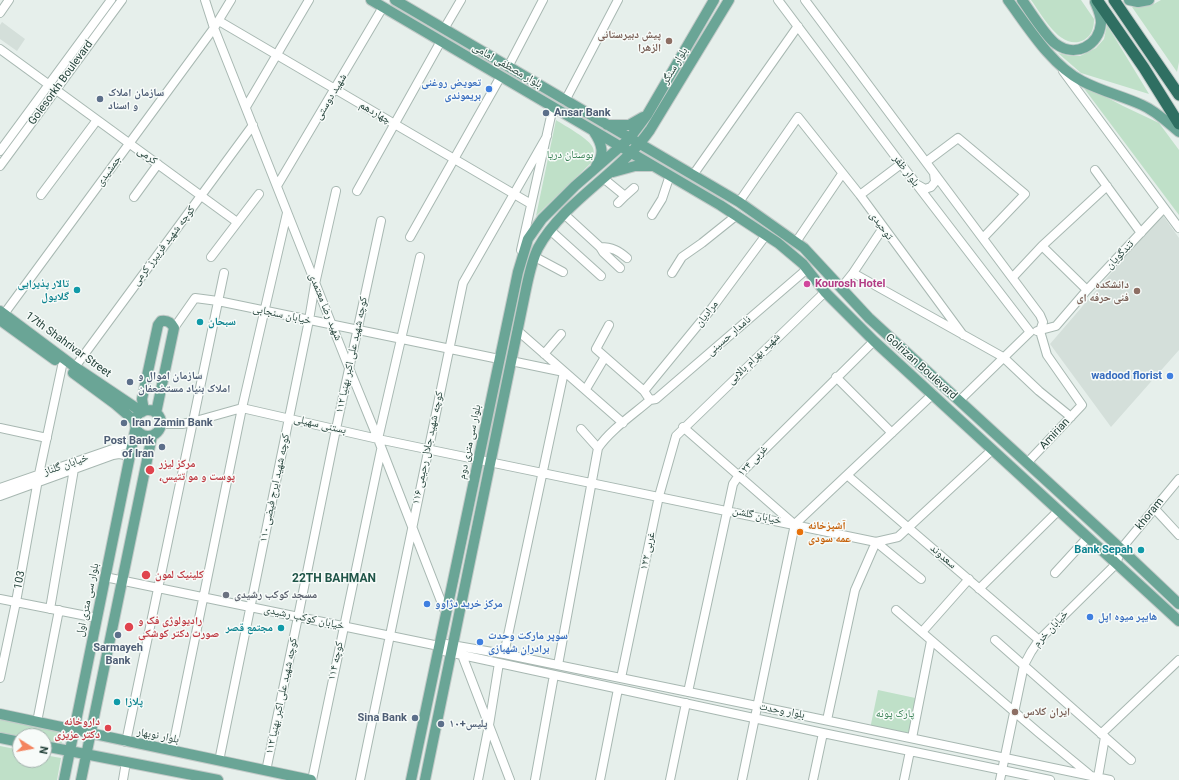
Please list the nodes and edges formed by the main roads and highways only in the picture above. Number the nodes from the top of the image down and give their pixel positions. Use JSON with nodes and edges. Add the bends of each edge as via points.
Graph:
{"nodes":[{"id":1,"x":371,"y":0,"type":"edge"},
{"id":2,"x":395,"y":0,"type":"edge"},
{"id":3,"x":714,"y":0,"type":"edge"},
{"id":4,"x":729,"y":0,"type":"edge"},
{"id":5,"x":1008,"y":0,"type":"edge"},
{"id":6,"x":1022,"y":0,"type":"edge"},
{"id":7,"x":1096,"y":0,"type":"edge"},
{"id":8,"x":1114,"y":0,"type":"edge"},
{"id":9,"x":1129,"y":0,"type":"edge"},
{"id":10,"x":1149,"y":0,"type":"edge"},
{"id":11,"x":1179,"y":95,"type":"edge"},
{"id":12,"x":647,"y":115,"type":"junction"},
{"id":13,"x":1179,"y":124,"type":"edge"},
{"id":14,"x":606,"y":125,"type":"junction"},
{"id":15,"x":593,"y":130,"type":"junction"},
{"id":16,"x":650,"y":130,"type":"junction"},
{"id":17,"x":1179,"y":132,"type":"edge"},
{"id":18,"x":629,"y":138,"type":"junction"},
{"id":19,"x":640,"y":144,"type":"junction"},
{"id":20,"x":620,"y":146,"type":"junction"},
{"id":21,"x":653,"y":152,"type":"junction"},
{"id":22,"x":632,"y":153,"type":"junction"},
{"id":23,"x":654,"y":166,"type":"junction"},
{"id":24,"x":595,"y":169,"type":"junction"},
{"id":25,"x":606,"y":176,"type":"junction"},
{"id":26,"x":1,"y":315,"type":"edge"},
{"id":27,"x":143,"y":412,"type":"junction"},
{"id":28,"x":156,"y":413,"type":"junction"},
{"id":29,"x":136,"y":424,"type":"junction"},
{"id":30,"x":152,"y":436,"type":"junction"},
{"id":31,"x":1179,"y":604,"type":"edge"},
{"id":32,"x":1179,"y":621,"type":"edge"},
{"id":33,"x":0,"y":714,"type":"edge"},
{"id":34,"x":74,"y":730,"type":"junction"},
{"id":35,"x":90,"y":734,"type":"junction"},
{"id":36,"x":0,"y":738,"type":"edge"},
{"id":37,"x":12,"y":740,"type":"edge"},
{"id":38,"x":52,"y":748,"type":"edge"},
{"id":39,"x":70,"y":751,"type":"junction"},
{"id":40,"x":86,"y":754,"type":"junction"},
{"id":41,"x":179,"y":776,"type":"edge"},
{"id":42,"x":64,"y":780,"type":"edge"},
{"id":43,"x":81,"y":780,"type":"edge"},
{"id":44,"x":218,"y":780,"type":"edge"},
{"id":45,"x":311,"y":780,"type":"edge"},
{"id":46,"x":411,"y":780,"type":"edge"},
{"id":47,"x":425,"y":780,"type":"edge"}],
"edges":[{"from":1,"to":15,"type":"main road","name":"بلوار مصطفی امامی"},
{"from":2,"to":14,"type":"main road","name":"بلوار مصطفی امامی"},
{"from":3,"to":12,"type":"main road","name":"بلوار سنگر"},
{"from":4,"to":16,"type":"main road","name":"بلوار سنگر"},
{"from":5,"to":17,"type":"main road","via":[[1057,62],[1081,81],[1143,105],[1156,112]]},
{"from":6,"to":7,"type":"main road","via":[[1054,42],[1072,50],[1085,48],[1096,39],[1101,24]]},
{"from":7,"to":13,"type":"highway","via":[[1144,68]]},
{"from":8,"to":11,"type":"highway"},
{"from":9,"to":10,"type":"main road"},
{"from":12,"to":14,"type":"main road","via":[[629,125]]},
{"from":12,"to":18,"type":"main road","name":"بلوار سنگر"},
{"from":14,"to":18,"type":"main road","name":"بلوار مصطفی امامی"},
{"from":15,"to":20,"type":"main road","name":"بلوار مصطفی امامی"},
{"from":15,"to":24,"type":"main road","via":[[602,147]]},
{"from":16,"to":19,"type":"main road","name":"بلوار سنگر"},
{"from":16,"to":21,"type":"main road"},
{"from":18,"to":19,"type":"main road","name":"بلوار مصطفی امامی"},
{"from":18,"to":20,"type":"main road","name":"بلوار سنگر"},
{"from":19,"to":21,"type":"main road","name":"Golrizan Boulevard"},
{"from":19,"to":22,"type":"main road","name":"بلوار سنگر"},
{"from":20,"to":22,"type":"main road","name":"بلوار مصطفی امامی"},
{"from":20,"to":24,"type":"main road","name":"بلوار سی متری دوم"},
{"from":21,"to":31,"type":"main road","name":"Golrizan Boulevard","via":[[739,202],[804,248],[857,307]]},
{"from":22,"to":23,"type":"main road","name":"Golrizan Boulevard"},
{"from":22,"to":25,"type":"main road"},
{"from":23,"to":25,"type":"main road","via":[[622,168]]},
{"from":23,"to":32,"type":"main road","name":"Golrizan Boulevard","via":[[737,215],[797,259],[825,292],[874,341]]},
{"from":24,"to":46,"type":"main road","name":"بلوار سی متری دوم","via":[[542,219],[528,239],[522,256]]},
{"from":25,"to":47,"type":"main road","via":[[550,230],[538,248],[535,258],[526,289],[490,462],[456,651]]},
{"from":26,"to":27,"type":"main road","name":"17th Shahrivar Street"},
{"from":26,"to":29,"type":"main road","name":"17th Shahrivar Street","via":[[62,366],[115,404]]},
{"from":27,"to":28,"type":"main road","via":[[149,410]]},
{"from":27,"to":28,"type":"main road","via":[[142,399],[158,324],[167,321],[174,328]]},
{"from":27,"to":29,"type":"main road","via":[[137,418]]},
{"from":28,"to":30,"type":"main road","via":[[161,424]]},
{"from":29,"to":30,"type":"main road","via":[[137,430],[144,435]]},
{"from":29,"to":34,"type":"main road","name":"بلوار سی متری اول"},
{"from":30,"to":35,"type":"main road"},
{"from":33,"to":34,"type":"main road","name":"بلوار نوبهار"},
{"from":34,"to":35,"type":"main road","name":"بلوار نوبهار"},
{"from":34,"to":39,"type":"main road","name":"بلوار سی متری اول"},
{"from":35,"to":40,"type":"main road"},
{"from":35,"to":45,"type":"main road","name":"بلوار نوبهار"},
{"from":36,"to":37,"type":"main road"},
{"from":38,"to":39,"type":"main road"},
{"from":39,"to":40,"type":"main road"},
{"from":39,"to":42,"type":"main road","name":"بلوار سی متری اول"},
{"from":40,"to":41,"type":"main road"},
{"from":40,"to":43,"type":"main road"},
{"from":41,"to":44,"type":"main road"}]}
